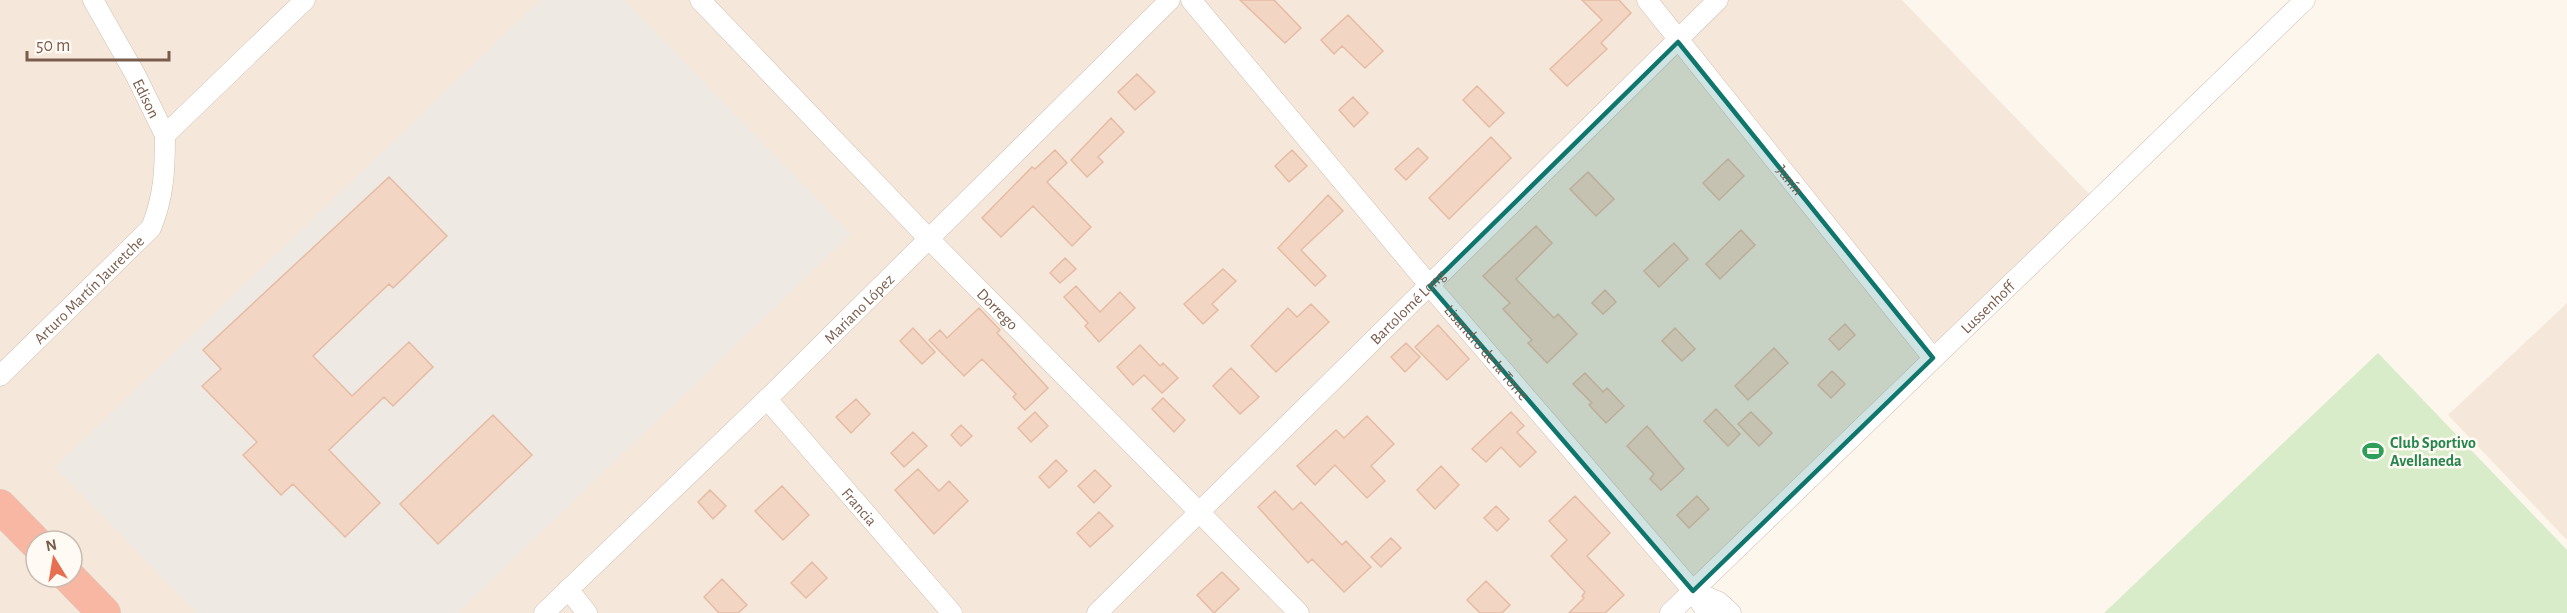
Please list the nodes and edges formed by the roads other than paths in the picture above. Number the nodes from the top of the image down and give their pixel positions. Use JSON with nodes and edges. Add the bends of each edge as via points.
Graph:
{"nodes":[{"id":1,"x":93,"y":0,"type":"edge"},
{"id":2,"x":304,"y":0,"type":"edge"},
{"id":3,"x":700,"y":0,"type":"edge"},
{"id":4,"x":1170,"y":0,"type":"edge"},
{"id":5,"x":1191,"y":0,"type":"edge"},
{"id":6,"x":1647,"y":0,"type":"edge"},
{"id":7,"x":1718,"y":0,"type":"edge"},
{"id":8,"x":2305,"y":0,"type":"edge"},
{"id":9,"x":1678,"y":42,"type":"junction"},
{"id":10,"x":165,"y":135,"type":"junction"},
{"id":11,"x":928,"y":238,"type":"junction"},
{"id":12,"x":1430,"y":286,"type":"junction"},
{"id":13,"x":1933,"y":358,"type":"junction"},
{"id":14,"x":0,"y":376,"type":"edge"},
{"id":15,"x":767,"y":399,"type":"junction"},
{"id":16,"x":0,"y":506,"type":"edge"},
{"id":17,"x":1198,"y":511,"type":"junction"},
{"id":18,"x":24,"y":531,"type":"edge"},
{"id":19,"x":81,"y":589,"type":"edge"},
{"id":20,"x":568,"y":590,"type":"junction"},
{"id":21,"x":1693,"y":591,"type":"junction"},
{"id":22,"x":104,"y":613,"type":"edge"},
{"id":23,"x":544,"y":613,"type":"edge"},
{"id":24,"x":587,"y":613,"type":"edge"},
{"id":25,"x":952,"y":613,"type":"edge"},
{"id":26,"x":1097,"y":613,"type":"edge"},
{"id":27,"x":1299,"y":613,"type":"edge"},
{"id":28,"x":1670,"y":613,"type":"edge"},
{"id":29,"x":1707,"y":613,"type":"edge"},
{"id":30,"x":1731,"y":613,"type":"edge"}],
"edges":[{"from":1,"to":10,"type":"street","name":"Edison"},
{"from":2,"to":10,"type":"street"},
{"from":3,"to":11,"type":"street","name":"Dorrego"},
{"from":4,"to":11,"type":"street","name":"Mariano López"},
{"from":5,"to":12,"type":"street","name":"Lisandro de la Torre"},
{"from":6,"to":9,"type":"street","name":"Junín"},
{"from":7,"to":9,"type":"street","name":"Bartolomé Long"},
{"from":8,"to":13,"type":"street","name":"Lussenhoff"},
{"from":9,"to":12,"type":"street","name":"Bartolomé Long"},
{"from":9,"to":13,"type":"street","name":"Junín"},
{"from":10,"to":14,"type":"street","name":"Arturo Martín Jauretche","via":[[165,181],[151,228]]},
{"from":11,"to":15,"type":"street","name":"Mariano López"},
{"from":11,"to":17,"type":"street","name":"Dorrego"},
{"from":12,"to":17,"type":"street","name":"Bartolomé Long"},
{"from":12,"to":21,"type":"street","name":"Lisandro de la Torre"},
{"from":13,"to":21,"type":"street","name":"Lussenhoff"},
{"from":15,"to":20,"type":"street","name":"Mariano López"},
{"from":15,"to":25,"type":"street","name":"Francia"},
{"from":16,"to":18,"type":"highway"},
{"from":17,"to":26,"type":"street","name":"Bartolomé Long"},
{"from":17,"to":27,"type":"street","name":"Dorrego"},
{"from":19,"to":22,"type":"highway"},
{"from":20,"to":23,"type":"street","name":"Mariano López"},
{"from":20,"to":24,"type":"street"},
{"from":21,"to":28,"type":"street","name":"Lussenhoff"},
{"from":21,"to":29,"type":"street","name":"Lisandro de la Torre"},
{"from":21,"to":30,"type":"street","name":"Lisandro de la Torre","via":[[1719,602]]}]}
